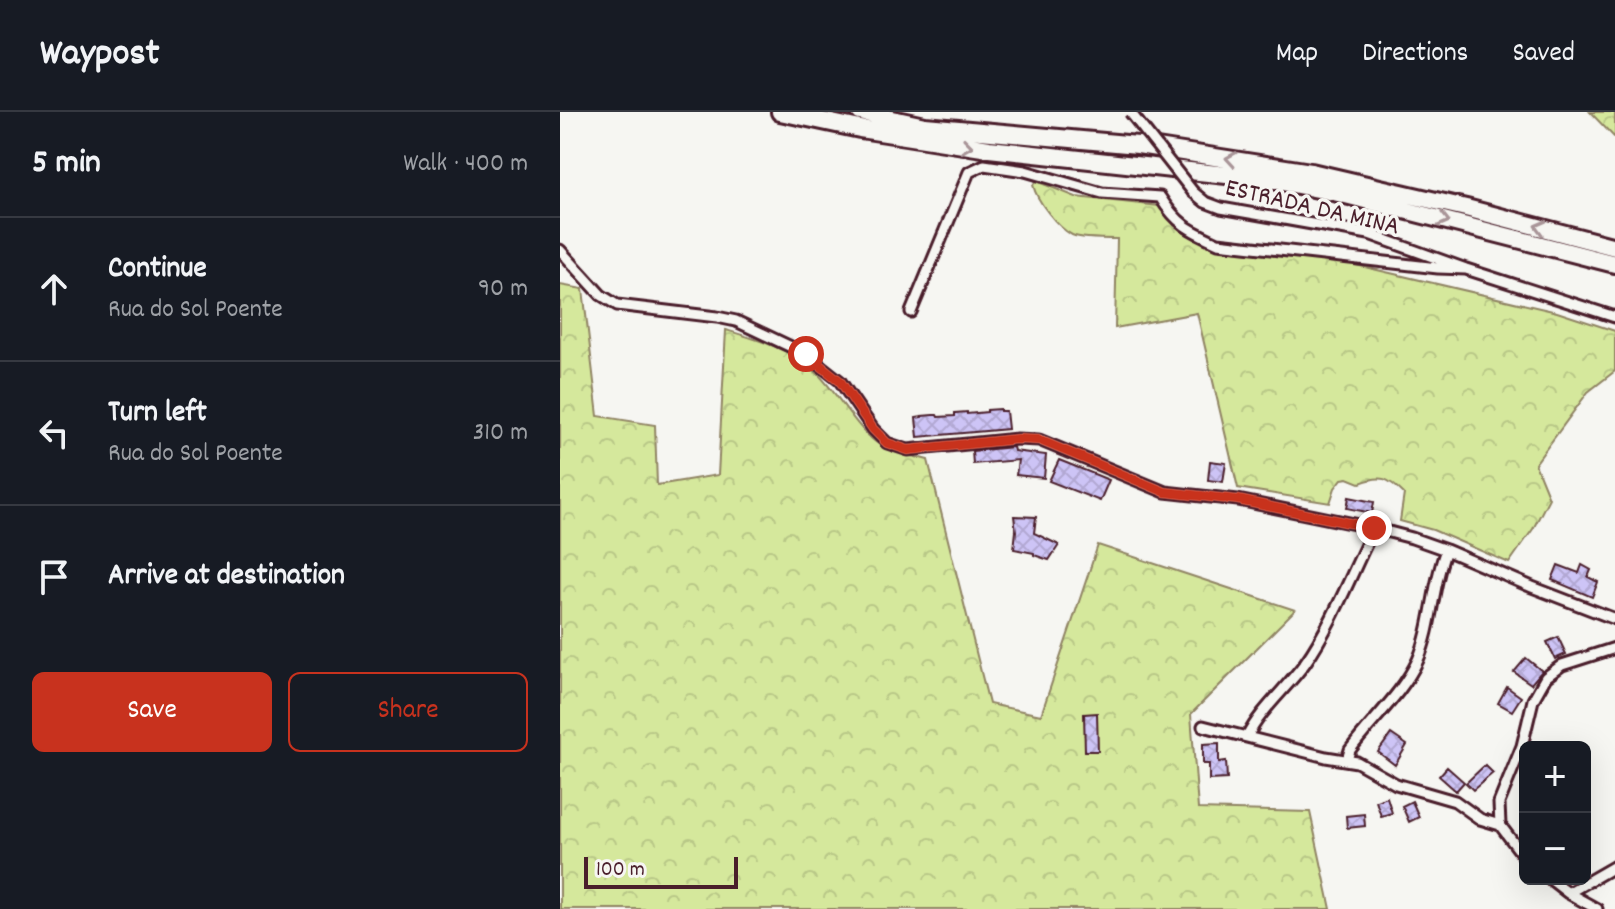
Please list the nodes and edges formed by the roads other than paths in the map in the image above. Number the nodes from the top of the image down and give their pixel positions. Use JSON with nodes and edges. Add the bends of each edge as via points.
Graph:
{"nodes":[{"id":1,"x":780,"y":112,"type":"edge"},
{"id":2,"x":860,"y":112,"type":"edge"},
{"id":3,"x":1130,"y":112,"type":"edge"},
{"id":4,"x":1615,"y":247,"type":"edge"},
{"id":5,"x":560,"y":250,"type":"edge"},
{"id":6,"x":1615,"y":264,"type":"edge"},
{"id":7,"x":1466,"y":269,"type":"junction"},
{"id":8,"x":911,"y":312,"type":"dead end"},
{"id":9,"x":1615,"y":317,"type":"edge"},
{"id":10,"x":1374,"y":528,"type":"junction"},
{"id":11,"x":1446,"y":550,"type":"junction"},
{"id":12,"x":1615,"y":619,"type":"edge"},
{"id":13,"x":1615,"y":648,"type":"edge"},
{"id":14,"x":1203,"y":726,"type":"dead end"},
{"id":15,"x":1247,"y":737,"type":"junction"},
{"id":16,"x":1347,"y":760,"type":"junction"},
{"id":17,"x":1500,"y":825,"type":"junction"},
{"id":18,"x":1519,"y":850,"type":"edge"},
{"id":19,"x":1615,"y":866,"type":"edge"},
{"id":20,"x":1558,"y":885,"type":"edge"},
{"id":21,"x":1568,"y":893,"type":"junction"},
{"id":22,"x":1597,"y":909,"type":"edge"}],
"edges":[{"from":1,"to":6,"type":"highway","one_way":true,"via":[[989,149],[1272,180]]},
{"from":4,"to":2,"type":"highway","one_way":true,"via":[[1311,172],[1138,145],[925,126]]},
{"from":3,"to":7,"type":"street","name":"ESTRADA DA MINA","bridge":true,"via":[[1205,202],[1369,234]]},
{"from":5,"to":10,"type":"street","via":[[617,305],[736,321],[806,354],[840,381],[887,443],[908,450],[1039,440],[1165,492],[1238,500]]},
{"from":7,"to":8,"type":"street","via":[[1218,243],[1190,230],[1160,197],[1102,193],[984,165],[969,172]]},
{"from":7,"to":9,"type":"street","name":"ESTRADA DA MINA"},
{"from":10,"to":11,"type":"street"},
{"from":10,"to":15,"type":"street","via":[[1318,643]]},
{"from":11,"to":12,"type":"street"},
{"from":11,"to":16,"type":"street","via":[[1417,661]]},
{"from":13,"to":17,"type":"street","via":[[1562,665],[1546,677],[1533,700],[1499,803]]},
{"from":14,"to":15,"type":"street"},
{"from":15,"to":16,"type":"street"},
{"from":16,"to":17,"type":"street","via":[[1396,784],[1455,801],[1480,819]]},
{"from":17,"to":18,"type":"street"},
{"from":19,"to":21,"type":"street"},
{"from":20,"to":21,"type":"street"},
{"from":21,"to":22,"type":"street"}]}
